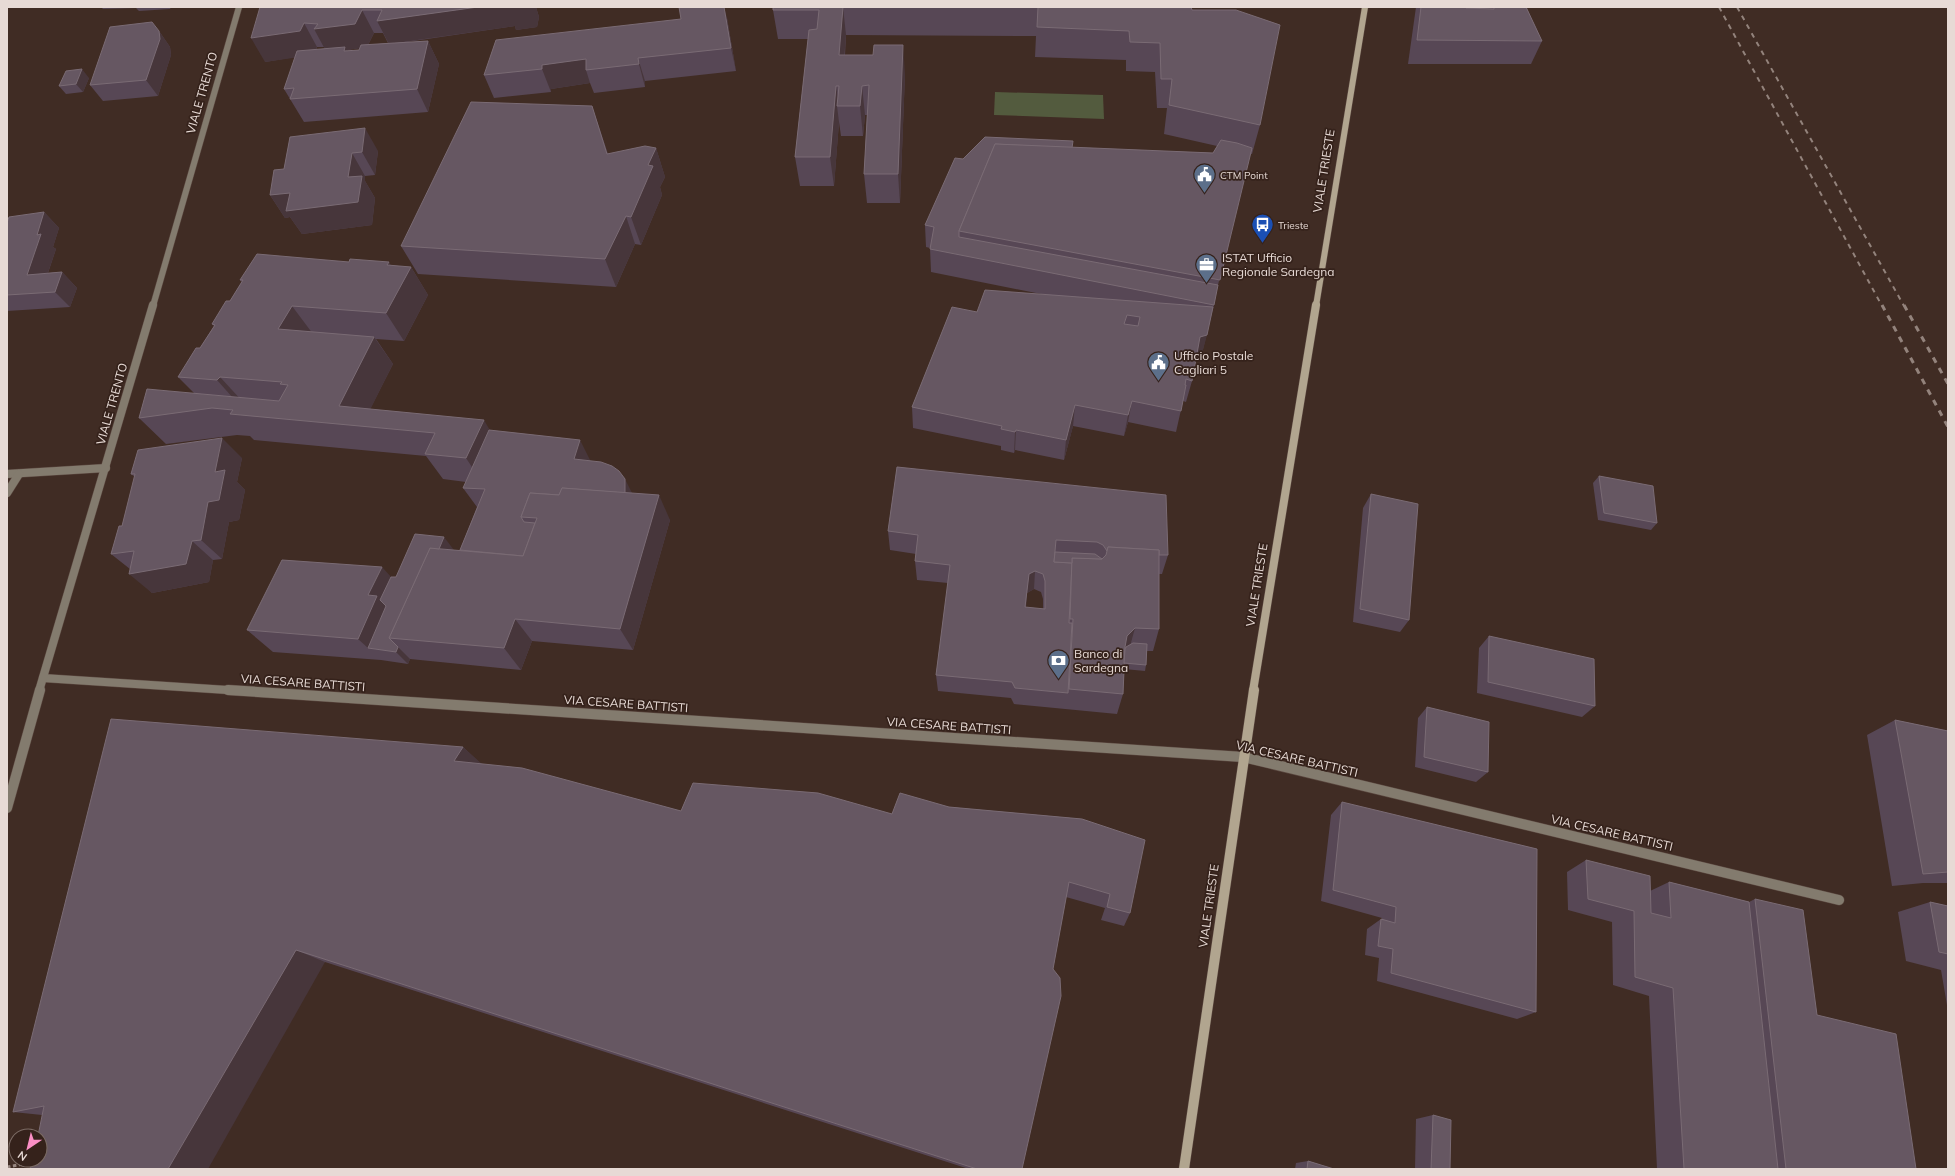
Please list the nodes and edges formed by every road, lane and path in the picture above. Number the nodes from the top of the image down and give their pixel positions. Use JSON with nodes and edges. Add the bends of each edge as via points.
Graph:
{"nodes":[{"id":1,"x":239,"y":7,"type":"edge"},
{"id":2,"x":1365,"y":7,"type":"edge"},
{"id":3,"x":106,"y":468,"type":"junction"},
{"id":4,"x":7,"y":474,"type":"edge"},
{"id":5,"x":19,"y":474,"type":"junction"},
{"id":6,"x":7,"y":493,"type":"edge"},
{"id":7,"x":43,"y":678,"type":"junction"},
{"id":8,"x":1243,"y":757,"type":"junction"},
{"id":9,"x":7,"y":808,"type":"edge"},
{"id":10,"x":1839,"y":900,"type":"dead end"},
{"id":11,"x":1184,"y":1169,"type":"edge"}],
"edges":[{"from":1,"to":3,"type":"street","name":"VIALE TRENTO"},
{"from":2,"to":8,"type":"main road","name":"VIALE TRIESTE"},
{"from":3,"to":5,"type":"street"},
{"from":3,"to":7,"type":"street","name":"VIALE TRENTO"},
{"from":4,"to":5,"type":"street"},
{"from":5,"to":6,"type":"street"},
{"from":7,"to":8,"type":"street","name":"VIA CESARE BATTISTI"},
{"from":7,"to":9,"type":"street","name":"VIALE TRENTO"},
{"from":8,"to":10,"type":"street","name":"VIA CESARE BATTISTI"},
{"from":8,"to":11,"type":"main road","name":"VIALE TRIESTE"}]}
